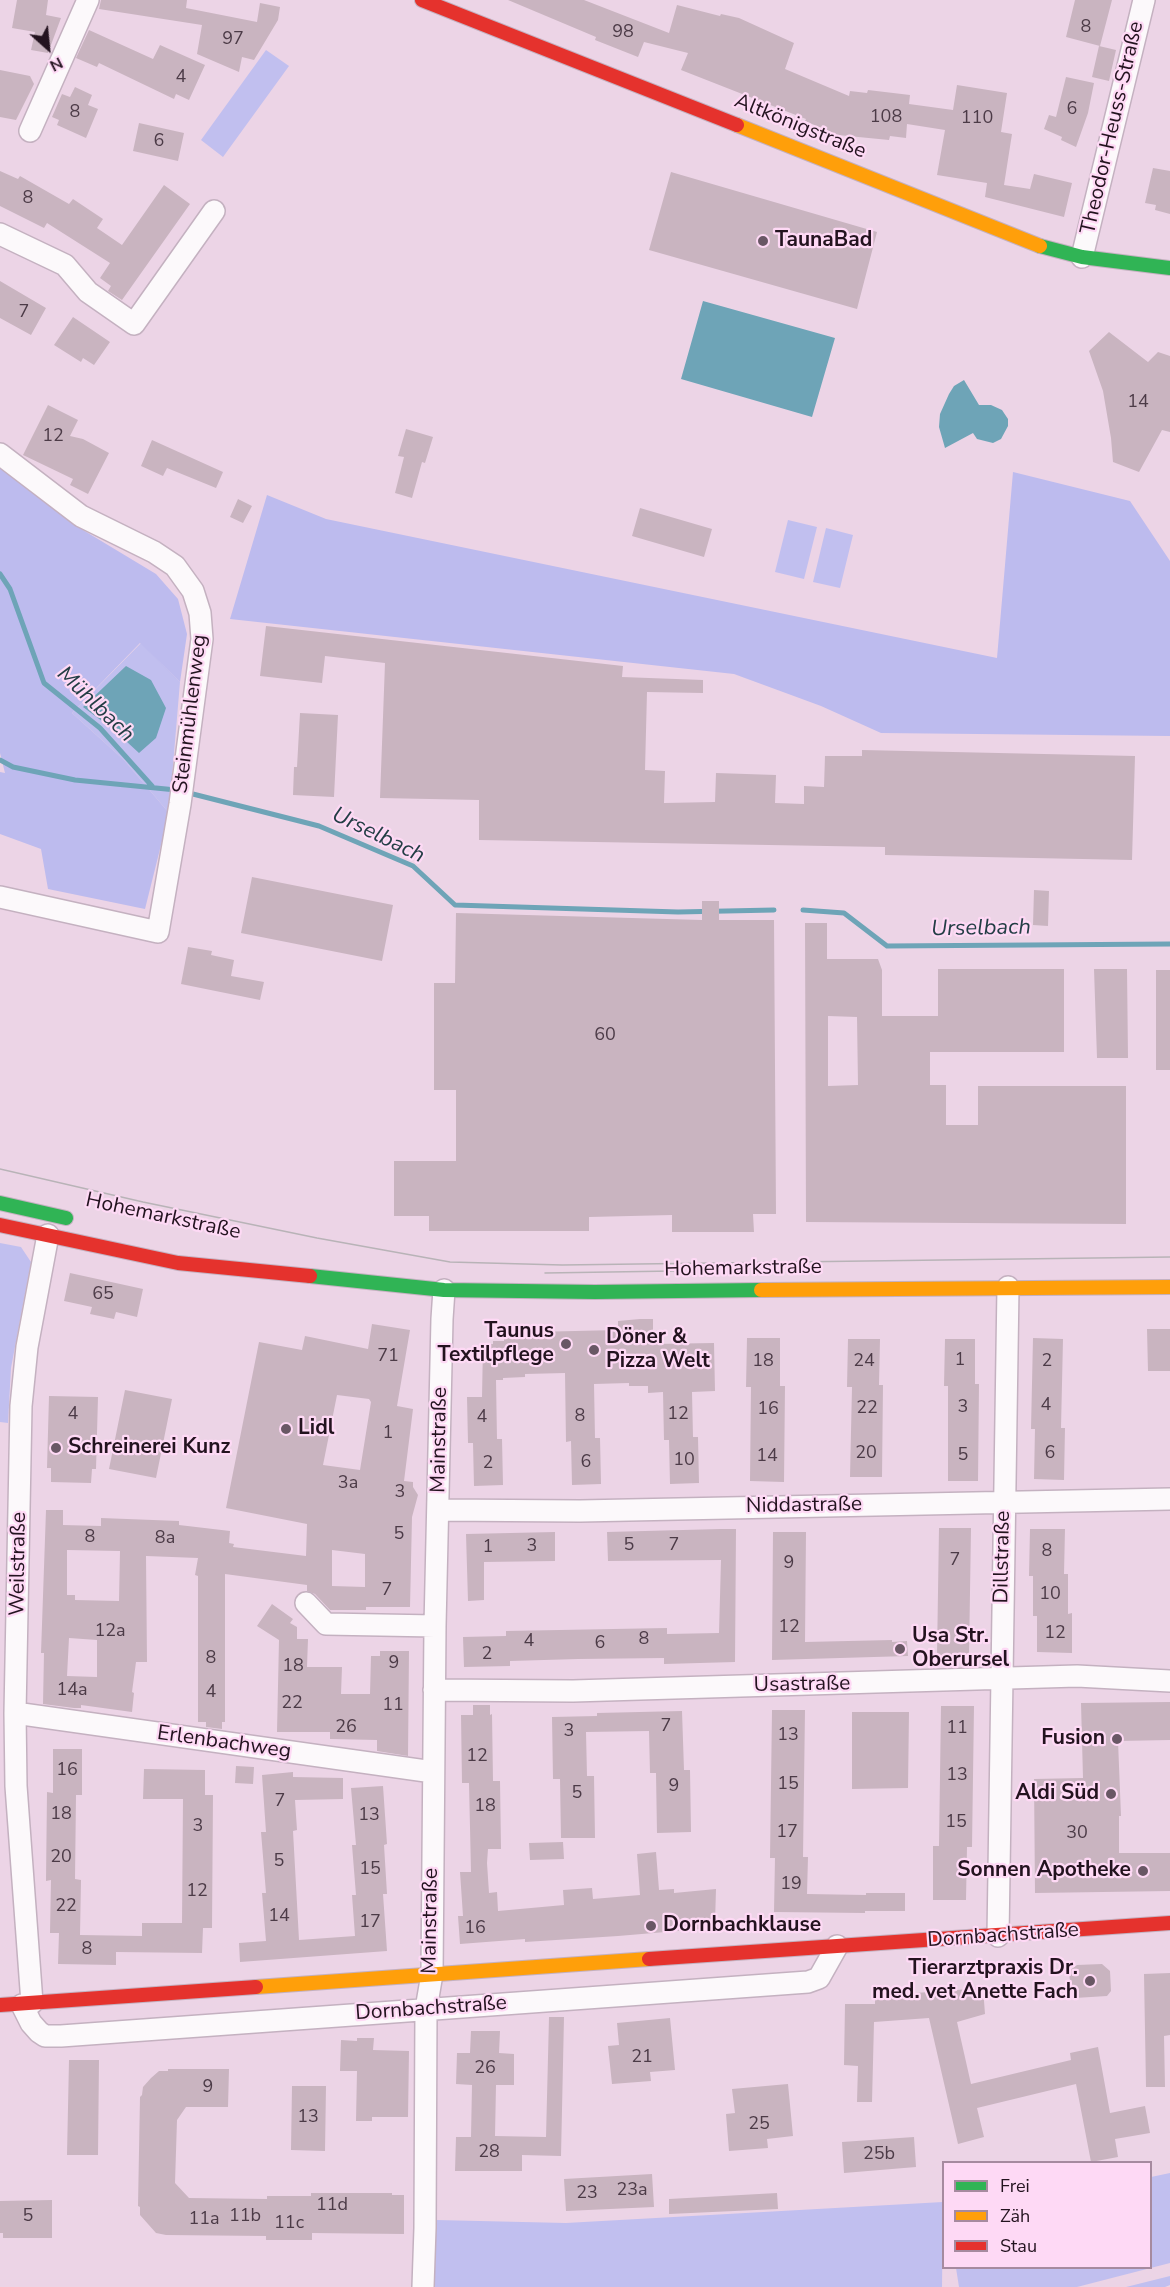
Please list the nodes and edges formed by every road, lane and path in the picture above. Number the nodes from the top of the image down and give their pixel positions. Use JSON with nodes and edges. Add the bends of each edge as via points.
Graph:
{"nodes":[{"id":1,"x":88,"y":0,"type":"edge"},
{"id":2,"x":422,"y":0,"type":"edge"},
{"id":3,"x":1144,"y":0,"type":"edge"},
{"id":4,"x":30,"y":131,"type":"dead end"},
{"id":5,"x":214,"y":211,"type":"dead end"},
{"id":6,"x":0,"y":234,"type":"edge"},
{"id":7,"x":1082,"y":256,"type":"junction"},
{"id":8,"x":1170,"y":268,"type":"edge"},
{"id":9,"x":0,"y":454,"type":"edge"},
{"id":10,"x":0,"y":897,"type":"edge"},
{"id":11,"x":0,"y":1203,"type":"edge"},
{"id":12,"x":84,"y":1222,"type":"dead end"},
{"id":13,"x":0,"y":1226,"type":"edge"},
{"id":14,"x":48,"y":1235,"type":"junction"},
{"id":15,"x":240,"y":1255,"type":"dead end"},
{"id":16,"x":317,"y":1276,"type":"junction"},
{"id":17,"x":1008,"y":1287,"type":"junction"},
{"id":18,"x":1170,"y":1287,"type":"edge"},
{"id":19,"x":444,"y":1290,"type":"junction"},
{"id":20,"x":1170,"y":1499,"type":"edge"},
{"id":21,"x":1004,"y":1501,"type":"junction"},
{"id":22,"x":439,"y":1510,"type":"junction"},
{"id":23,"x":306,"y":1603,"type":"dead end"},
{"id":24,"x":435,"y":1626,"type":"junction"},
{"id":25,"x":1002,"y":1678,"type":"junction"},
{"id":26,"x":1170,"y":1682,"type":"edge"},
{"id":27,"x":434,"y":1689,"type":"junction"},
{"id":28,"x":15,"y":1713,"type":"junction"},
{"id":29,"x":433,"y":1772,"type":"junction"},
{"id":30,"x":1170,"y":1923,"type":"edge"},
{"id":31,"x":998,"y":1936,"type":"junction"},
{"id":32,"x":837,"y":1946,"type":"junction"},
{"id":33,"x":432,"y":1974,"type":"junction"},
{"id":34,"x":27,"y":2004,"type":"junction"},
{"id":35,"x":0,"y":2005,"type":"edge"},
{"id":36,"x":426,"y":2009,"type":"junction"},
{"id":37,"x":0,"y":2016,"type":"edge"},
{"id":38,"x":423,"y":2287,"type":"edge"}],
"edges":[{"from":1,"to":4,"type":"street"},
{"from":2,"to":7,"type":"street","name":"Altkönigstraße","via":[[996,230],[1045,248]]},
{"from":3,"to":7,"type":"street","name":"Theodor-Heuss-Straße"},
{"from":5,"to":6,"type":"street","via":[[134,324],[88,292],[65,265]]},
{"from":7,"to":8,"type":"street","name":"Altkönigstraße"},
{"from":9,"to":10,"type":"street","name":"Steinmühlenweg","via":[[81,516],[175,566],[193,591],[202,639],[159,932]]},
{"from":11,"to":12,"type":"street","name":"Hohemarkstraße"},
{"from":13,"to":14,"type":"street","name":"Hohemarkstraße"},
{"from":14,"to":16,"type":"street","name":"Hohemarkstraße","via":[[178,1263]]},
{"from":14,"to":28,"type":"street","name":"Weilstraße","via":[[27,1347],[21,1406]]},
{"from":15,"to":16,"type":"street","name":"Hohemarkstraße"},
{"from":16,"to":19,"type":"street","name":"Hohemarkstraße"},
{"from":17,"to":18,"type":"street","name":"Hohemarkstraße"},
{"from":17,"to":19,"type":"street","name":"Hohemarkstraße"},
{"from":17,"to":21,"type":"street","name":"Dillstraße"},
{"from":19,"to":22,"type":"street","name":"Mainstraße"},
{"from":20,"to":21,"type":"street","name":"Niddastraße"},
{"from":21,"to":22,"type":"street","name":"Niddastraße","via":[[591,1511]]},
{"from":21,"to":25,"type":"street","name":"Dillstraße"},
{"from":22,"to":24,"type":"street","name":"Mainstraße"},
{"from":23,"to":24,"type":"street","via":[[327,1624]]},
{"from":24,"to":27,"type":"street","name":"Mainstraße"},
{"from":25,"to":26,"type":"street","name":"Usastraße","via":[[1077,1676]]},
{"from":25,"to":27,"type":"street","name":"Usastraße","via":[[573,1691]]},
{"from":25,"to":31,"type":"street","name":"Dillstraße"},
{"from":27,"to":29,"type":"street","name":"Mainstraße"},
{"from":28,"to":29,"type":"street","name":"Erlenbachweg"},
{"from":28,"to":34,"type":"street","name":"Weilstraße"},
{"from":29,"to":33,"type":"street","name":"Mainstraße"},
{"from":30,"to":31,"type":"street","name":"Dornbachstraße"},
{"from":31,"to":32,"type":"street","name":"Dornbachstraße"},
{"from":32,"to":33,"type":"street","name":"Dornbachstraße"},
{"from":32,"to":36,"type":"street","name":"Dornbachstraße","via":[[819,1978],[808,1982]]},
{"from":33,"to":34,"type":"street","name":"Dornbachstraße"},
{"from":33,"to":36,"type":"street","name":"Mainstraße"},
{"from":34,"to":35,"type":"street","name":"Dornbachstraße"},
{"from":34,"to":36,"type":"street","name":"Dornbachstraße","via":[[31,2023],[45,2036]]},
{"from":34,"to":37,"type":"street","name":"Dornbachstraße"},
{"from":36,"to":38,"type":"street","name":"Mainstraße"}]}
